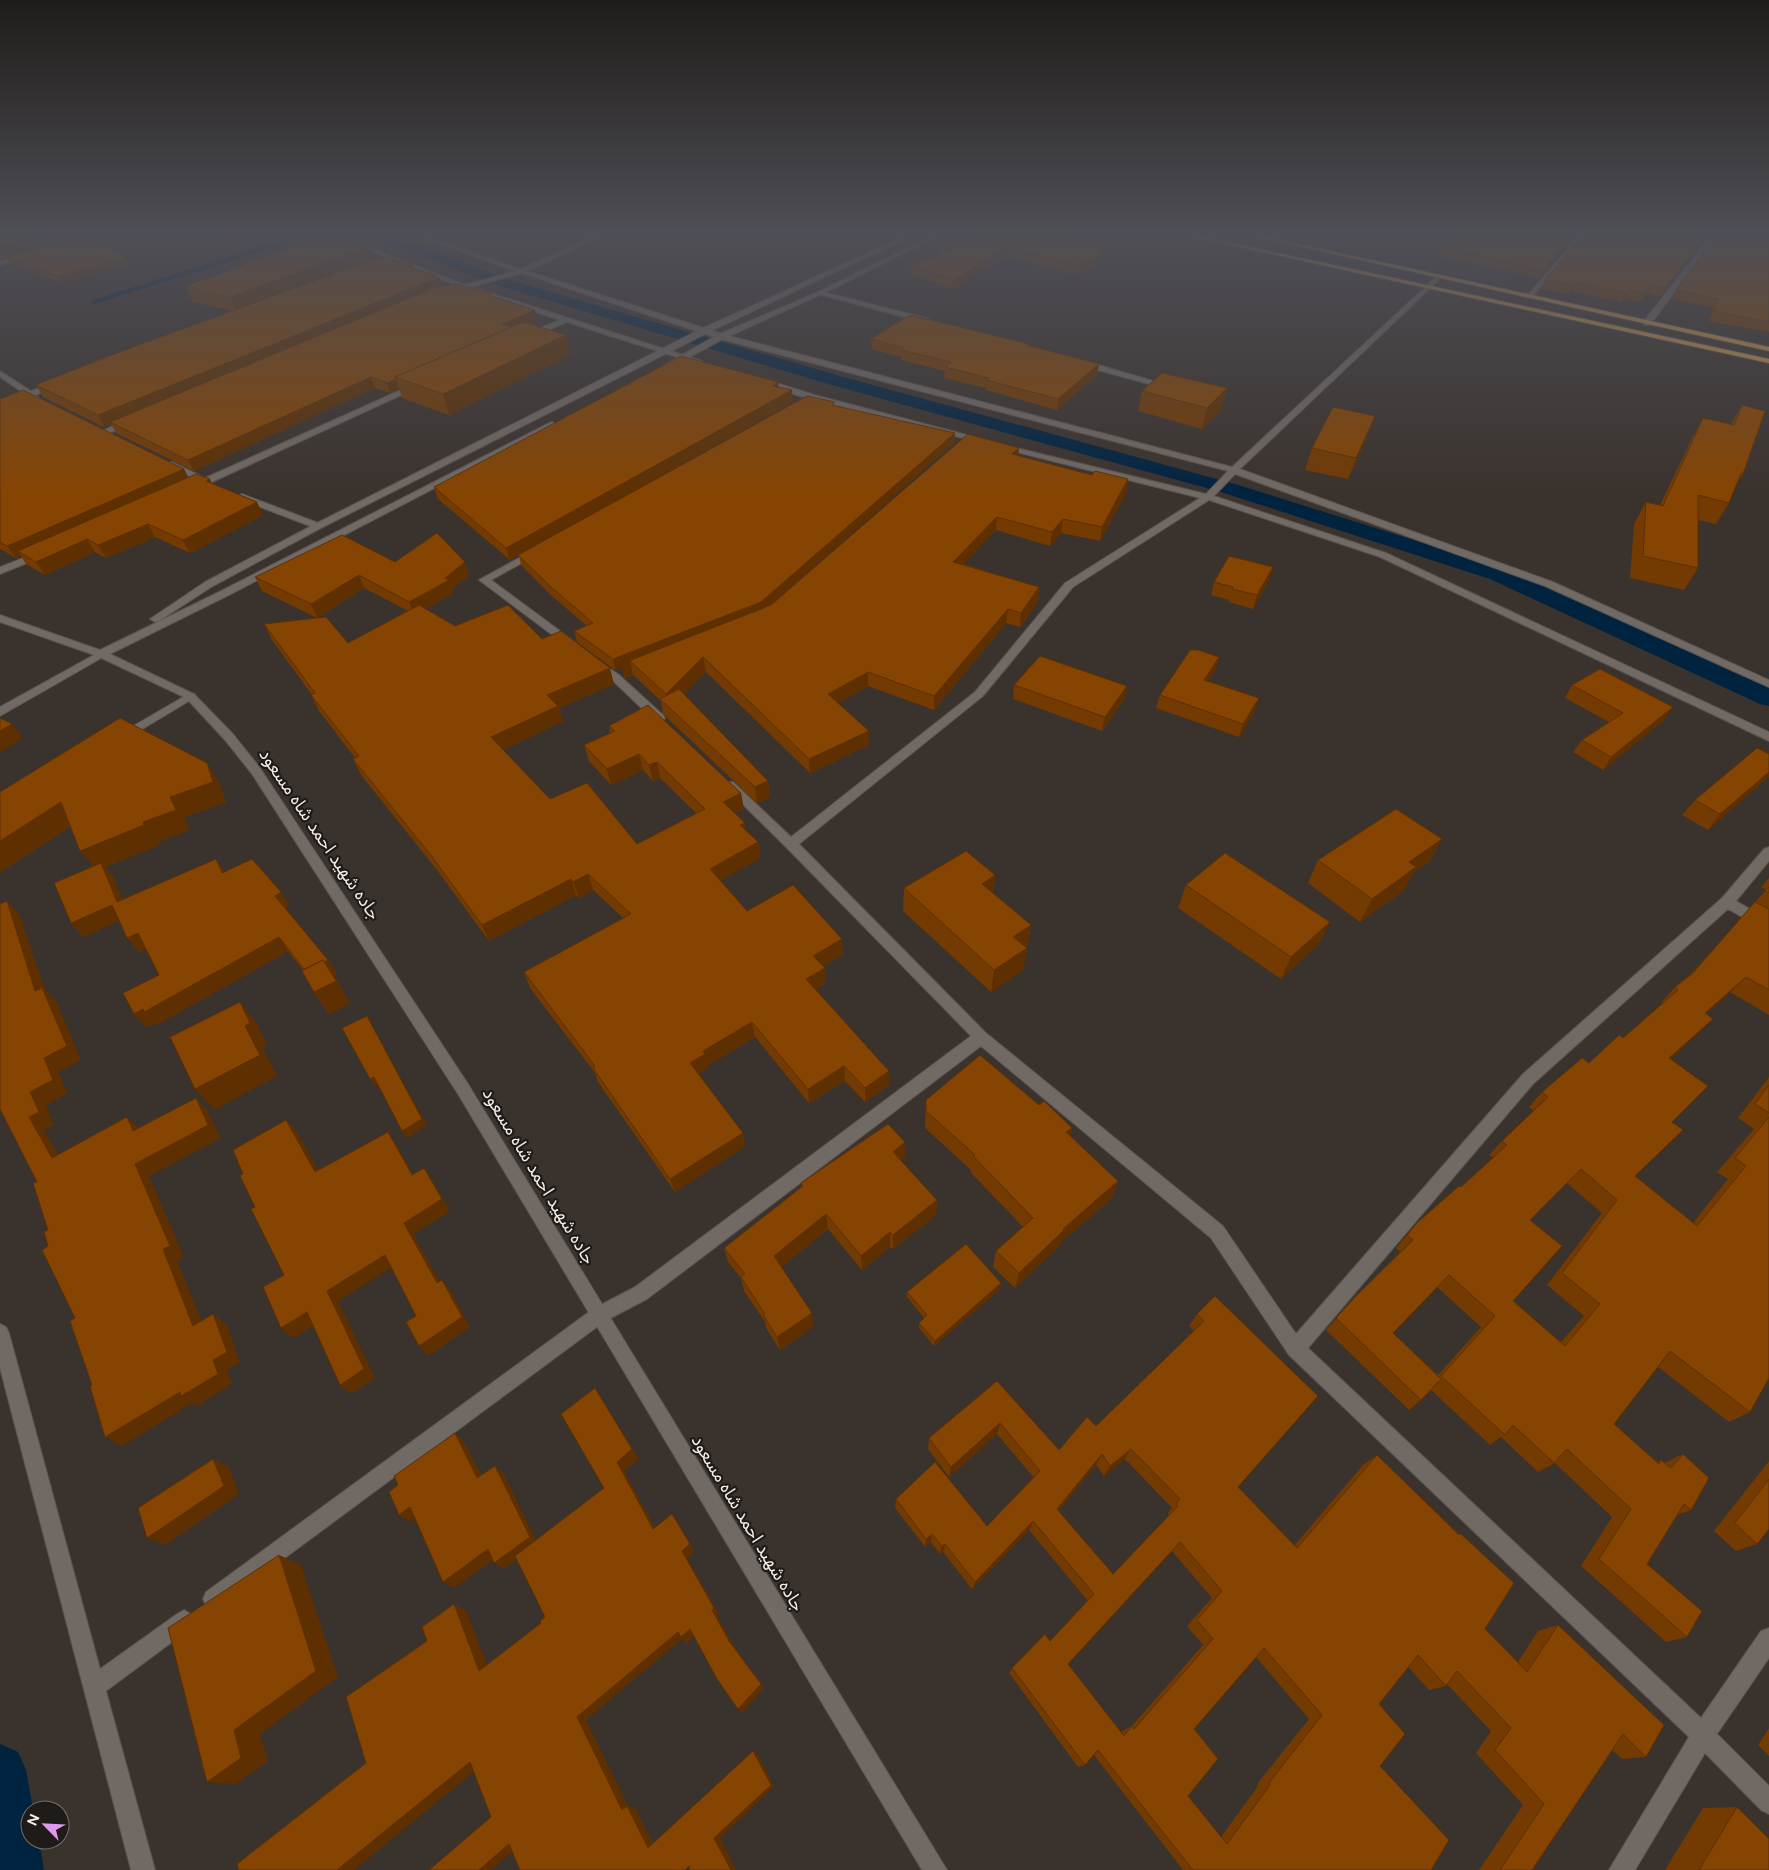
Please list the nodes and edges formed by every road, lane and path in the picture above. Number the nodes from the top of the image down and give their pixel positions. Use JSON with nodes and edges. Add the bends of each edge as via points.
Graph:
{"nodes":[{"id":1,"x":563,"y":321,"type":"edge"},
{"id":2,"x":575,"y":321,"type":"edge"},
{"id":3,"x":670,"y":321,"type":"edge"},
{"id":4,"x":725,"y":321,"type":"edge"},
{"id":5,"x":757,"y":321,"type":"edge"},
{"id":6,"x":925,"y":321,"type":"edge"},
{"id":7,"x":1392,"y":321,"type":"edge"},
{"id":8,"x":1586,"y":321,"type":"edge"},
{"id":9,"x":1644,"y":321,"type":"edge"},
{"id":10,"x":1647,"y":322,"type":"joint"},
{"id":11,"x":935,"y":324,"type":"edge"},
{"id":12,"x":702,"y":332,"type":"junction"},
{"id":13,"x":722,"y":337,"type":"junction"},
{"id":14,"x":523,"y":339,"type":"edge"},
{"id":15,"x":1769,"y":349,"type":"edge"},
{"id":16,"x":665,"y":350,"type":"junction"},
{"id":17,"x":685,"y":356,"type":"junction"},
{"id":18,"x":1070,"y":360,"type":"edge"},
{"id":19,"x":1769,"y":361,"type":"edge"},
{"id":20,"x":711,"y":365,"type":"edge"},
{"id":21,"x":657,"y":370,"type":"edge"},
{"id":22,"x":0,"y":373,"type":"edge"},
{"id":23,"x":748,"y":377,"type":"edge"},
{"id":24,"x":66,"y":381,"type":"edge"},
{"id":25,"x":423,"y":384,"type":"edge"},
{"id":26,"x":1175,"y":388,"type":"edge"},
{"id":27,"x":28,"y":394,"type":"junction"},
{"id":28,"x":812,"y":397,"type":"junction"},
{"id":29,"x":42,"y":401,"type":"edge"},
{"id":30,"x":795,"y":406,"type":"edge"},
{"id":31,"x":141,"y":416,"type":"edge"},
{"id":32,"x":560,"y":420,"type":"edge"},
{"id":33,"x":105,"y":432,"type":"edge"},
{"id":34,"x":989,"y":442,"type":"edge"},
{"id":35,"x":998,"y":444,"type":"edge"},
{"id":36,"x":163,"y":461,"type":"edge"},
{"id":37,"x":1234,"y":470,"type":"junction"},
{"id":38,"x":209,"y":484,"type":"junction"},
{"id":39,"x":186,"y":490,"type":"edge"},
{"id":40,"x":230,"y":492,"type":"edge"},
{"id":41,"x":1210,"y":495,"type":"junction"},
{"id":42,"x":318,"y":526,"type":"junction"},
{"id":43,"x":553,"y":542,"type":"edge"},
{"id":44,"x":53,"y":548,"type":"edge"},
{"id":45,"x":0,"y":572,"type":"edge"},
{"id":46,"x":0,"y":618,"type":"edge"},
{"id":47,"x":101,"y":654,"type":"junction"},
{"id":48,"x":1769,"y":684,"type":"edge"},
{"id":49,"x":190,"y":696,"type":"junction"},
{"id":50,"x":0,"y":712,"type":"edge"},
{"id":51,"x":671,"y":730,"type":"edge"},
{"id":52,"x":1769,"y":737,"type":"edge"},
{"id":53,"x":112,"y":742,"type":"edge"},
{"id":54,"x":720,"y":776,"type":"edge"},
{"id":55,"x":791,"y":844,"type":"junction"},
{"id":56,"x":1769,"y":852,"type":"edge"},
{"id":57,"x":1727,"y":902,"type":"junction"},
{"id":58,"x":1769,"y":927,"type":"edge"},
{"id":59,"x":981,"y":1036,"type":"junction"},
{"id":60,"x":599,"y":1315,"type":"junction"},
{"id":61,"x":0,"y":1333,"type":"edge"},
{"id":62,"x":1295,"y":1348,"type":"junction"},
{"id":63,"x":1769,"y":1639,"type":"edge"},
{"id":64,"x":94,"y":1687,"type":"junction"},
{"id":65,"x":1703,"y":1735,"type":"junction"},
{"id":66,"x":1769,"y":1802,"type":"edge"},
{"id":67,"x":143,"y":1870,"type":"edge"},
{"id":68,"x":935,"y":1870,"type":"edge"},
{"id":69,"x":1621,"y":1870,"type":"edge"}],
"edges":[{"from":1,"to":14,"type":"street"},
{"from":2,"to":16,"type":"street"},
{"from":3,"to":12,"type":"street"},
{"from":4,"to":12,"type":"street"},
{"from":5,"to":13,"type":"street"},
{"from":6,"to":11,"type":"street"},
{"from":7,"to":37,"type":"street"},
{"from":8,"to":19,"type":"highway"},
{"from":9,"to":10,"type":"highway"},
{"from":10,"to":15,"type":"highway"},
{"from":12,"to":13,"type":"street"},
{"from":12,"to":16,"type":"street"},
{"from":13,"to":17,"type":"street"},
{"from":13,"to":37,"type":"street"},
{"from":16,"to":17,"type":"street"},
{"from":16,"to":42,"type":"street"},
{"from":17,"to":20,"type":"street"},
{"from":17,"to":21,"type":"street"},
{"from":18,"to":26,"type":"street"},
{"from":22,"to":27,"type":"street"},
{"from":23,"to":28,"type":"street"},
{"from":24,"to":27,"type":"street"},
{"from":25,"to":38,"type":"street"},
{"from":27,"to":29,"type":"street"},
{"from":28,"to":30,"type":"street"},
{"from":28,"to":34,"type":"street","via":[[966,440]]},
{"from":31,"to":33,"type":"street"},
{"from":32,"to":47,"type":"street"},
{"from":35,"to":41,"type":"street"},
{"from":36,"to":38,"type":"street"},
{"from":37,"to":41,"type":"street"},
{"from":37,"to":48,"type":"street","via":[[1549,584]]},
{"from":38,"to":39,"type":"street"},
{"from":40,"to":42,"type":"street"},
{"from":41,"to":52,"type":"street","via":[[1383,555]]},
{"from":41,"to":55,"type":"street","via":[[1069,585],[979,694]]},
{"from":42,"to":47,"type":"street","via":[[209,584]]},
{"from":43,"to":51,"type":"street","via":[[484,580],[618,674]]},
{"from":44,"to":45,"type":"street"},
{"from":46,"to":47,"type":"street","name":"جاده شهيد احمد شاه مسعود"},
{"from":47,"to":49,"type":"street","name":"جاده شهيد احمد شاه مسعود"},
{"from":47,"to":50,"type":"street"},
{"from":49,"to":53,"type":"street"},
{"from":49,"to":60,"type":"street","name":"جاده شهيد احمد شاه مسعود","via":[[256,771],[463,1089]]},
{"from":54,"to":55,"type":"street"},
{"from":55,"to":59,"type":"street"},
{"from":56,"to":57,"type":"street"},
{"from":57,"to":58,"type":"street"},
{"from":57,"to":62,"type":"street","via":[[1528,1079]]},
{"from":59,"to":60,"type":"street","via":[[641,1293]]},
{"from":59,"to":62,"type":"street","via":[[1217,1232]]},
{"from":60,"to":64,"type":"street"},
{"from":60,"to":68,"type":"street","name":"جاده شهيد احمد شاه مسعود"},
{"from":61,"to":64,"type":"street"},
{"from":62,"to":65,"type":"street"},
{"from":63,"to":65,"type":"street"},
{"from":64,"to":67,"type":"street"},
{"from":65,"to":66,"type":"street"},
{"from":65,"to":69,"type":"street"}]}
